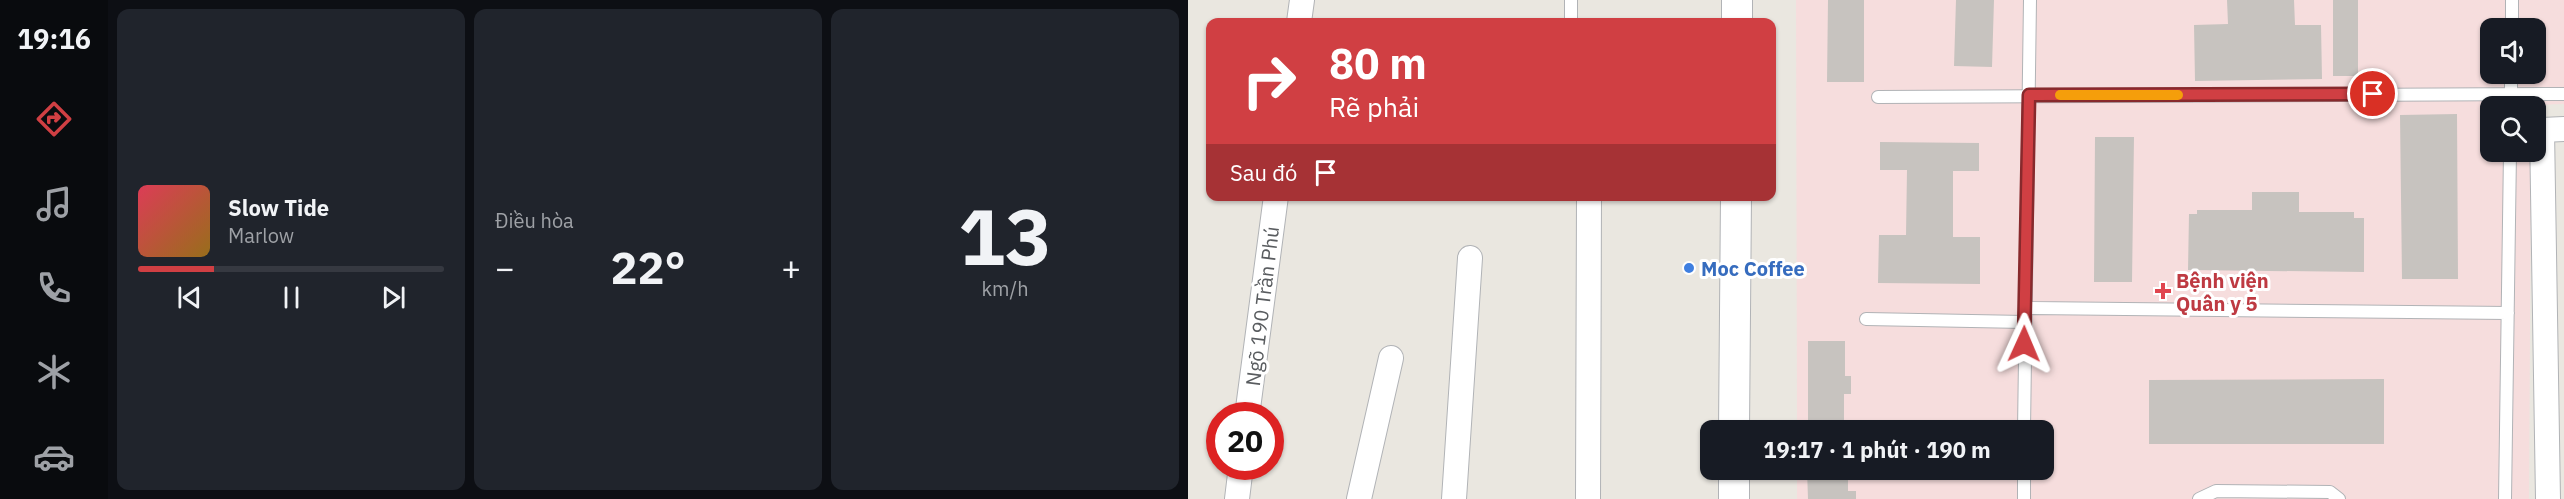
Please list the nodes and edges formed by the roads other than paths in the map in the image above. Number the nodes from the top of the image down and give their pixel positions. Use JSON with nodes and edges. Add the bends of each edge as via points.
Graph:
{"nodes":[{"id":1,"x":1302,"y":0,"type":"edge"},
{"id":2,"x":1571,"y":0,"type":"edge"},
{"id":3,"x":1737,"y":0,"type":"edge"},
{"id":4,"x":2030,"y":0,"type":"edge"},
{"id":5,"x":2512,"y":0,"type":"edge"},
{"id":6,"x":1300,"y":18,"type":"edge"},
{"id":7,"x":1571,"y":18,"type":"edge"},
{"id":8,"x":1737,"y":18,"type":"edge"},
{"id":9,"x":2512,"y":18,"type":"edge"},
{"id":10,"x":2564,"y":94,"type":"edge"},
{"id":11,"x":2029,"y":95,"type":"junction"},
{"id":12,"x":2546,"y":96,"type":"edge"},
{"id":13,"x":1878,"y":97,"type":"dead end"},
{"id":14,"x":2480,"y":100,"type":"edge"},
{"id":15,"x":2564,"y":129,"type":"edge"},
{"id":16,"x":2510,"y":162,"type":"edge"},
{"id":17,"x":1275,"y":201,"type":"edge"},
{"id":18,"x":1589,"y":201,"type":"edge"},
{"id":19,"x":1736,"y":201,"type":"edge"},
{"id":20,"x":1470,"y":258,"type":"dead end"},
{"id":21,"x":2025,"y":308,"type":"junction"},
{"id":22,"x":2508,"y":313,"type":"junction"},
{"id":23,"x":1866,"y":319,"type":"dead end"},
{"id":24,"x":2024,"y":322,"type":"junction"},
{"id":25,"x":1391,"y":358,"type":"dead end"},
{"id":26,"x":1249,"y":402,"type":"edge"},
{"id":27,"x":1734,"y":420,"type":"edge"},
{"id":28,"x":2024,"y":420,"type":"edge"},
{"id":29,"x":1239,"y":480,"type":"edge"},
{"id":30,"x":1734,"y":480,"type":"edge"},
{"id":31,"x":2024,"y":480,"type":"edge"},
{"id":32,"x":1237,"y":499,"type":"edge"},
{"id":33,"x":1359,"y":499,"type":"edge"},
{"id":34,"x":1454,"y":499,"type":"edge"},
{"id":35,"x":1588,"y":499,"type":"edge"},
{"id":36,"x":1734,"y":499,"type":"edge"},
{"id":37,"x":2024,"y":499,"type":"edge"},
{"id":38,"x":2199,"y":499,"type":"edge"},
{"id":39,"x":2339,"y":499,"type":"edge"},
{"id":40,"x":2505,"y":499,"type":"edge"},
{"id":41,"x":2548,"y":499,"type":"edge"}],
"edges":[{"from":1,"to":6,"type":"street"},
{"from":2,"to":7,"type":"lane"},
{"from":3,"to":8,"type":"street"},
{"from":4,"to":11,"type":"lane"},
{"from":5,"to":9,"type":"lane"},
{"from":10,"to":12,"type":"lane"},
{"from":11,"to":13,"type":"lane"},
{"from":11,"to":14,"type":"lane"},
{"from":11,"to":21,"type":"lane"},
{"from":15,"to":41,"type":"street","via":[[2542,130]]},
{"from":16,"to":22,"type":"lane"},
{"from":17,"to":26,"type":"street","name":"Ngõ 190 Trần Phú"},
{"from":18,"to":35,"type":"street"},
{"from":19,"to":27,"type":"street"},
{"from":20,"to":34,"type":"street"},
{"from":21,"to":22,"type":"lane"},
{"from":21,"to":24,"type":"lane"},
{"from":22,"to":40,"type":"lane"},
{"from":23,"to":24,"type":"lane"},
{"from":24,"to":28,"type":"lane"},
{"from":25,"to":33,"type":"street"},
{"from":29,"to":32,"type":"street"},
{"from":30,"to":36,"type":"street"},
{"from":31,"to":37,"type":"lane"},
{"from":38,"to":39,"type":"lane","via":[[2216,491],[2330,492]]}]}
